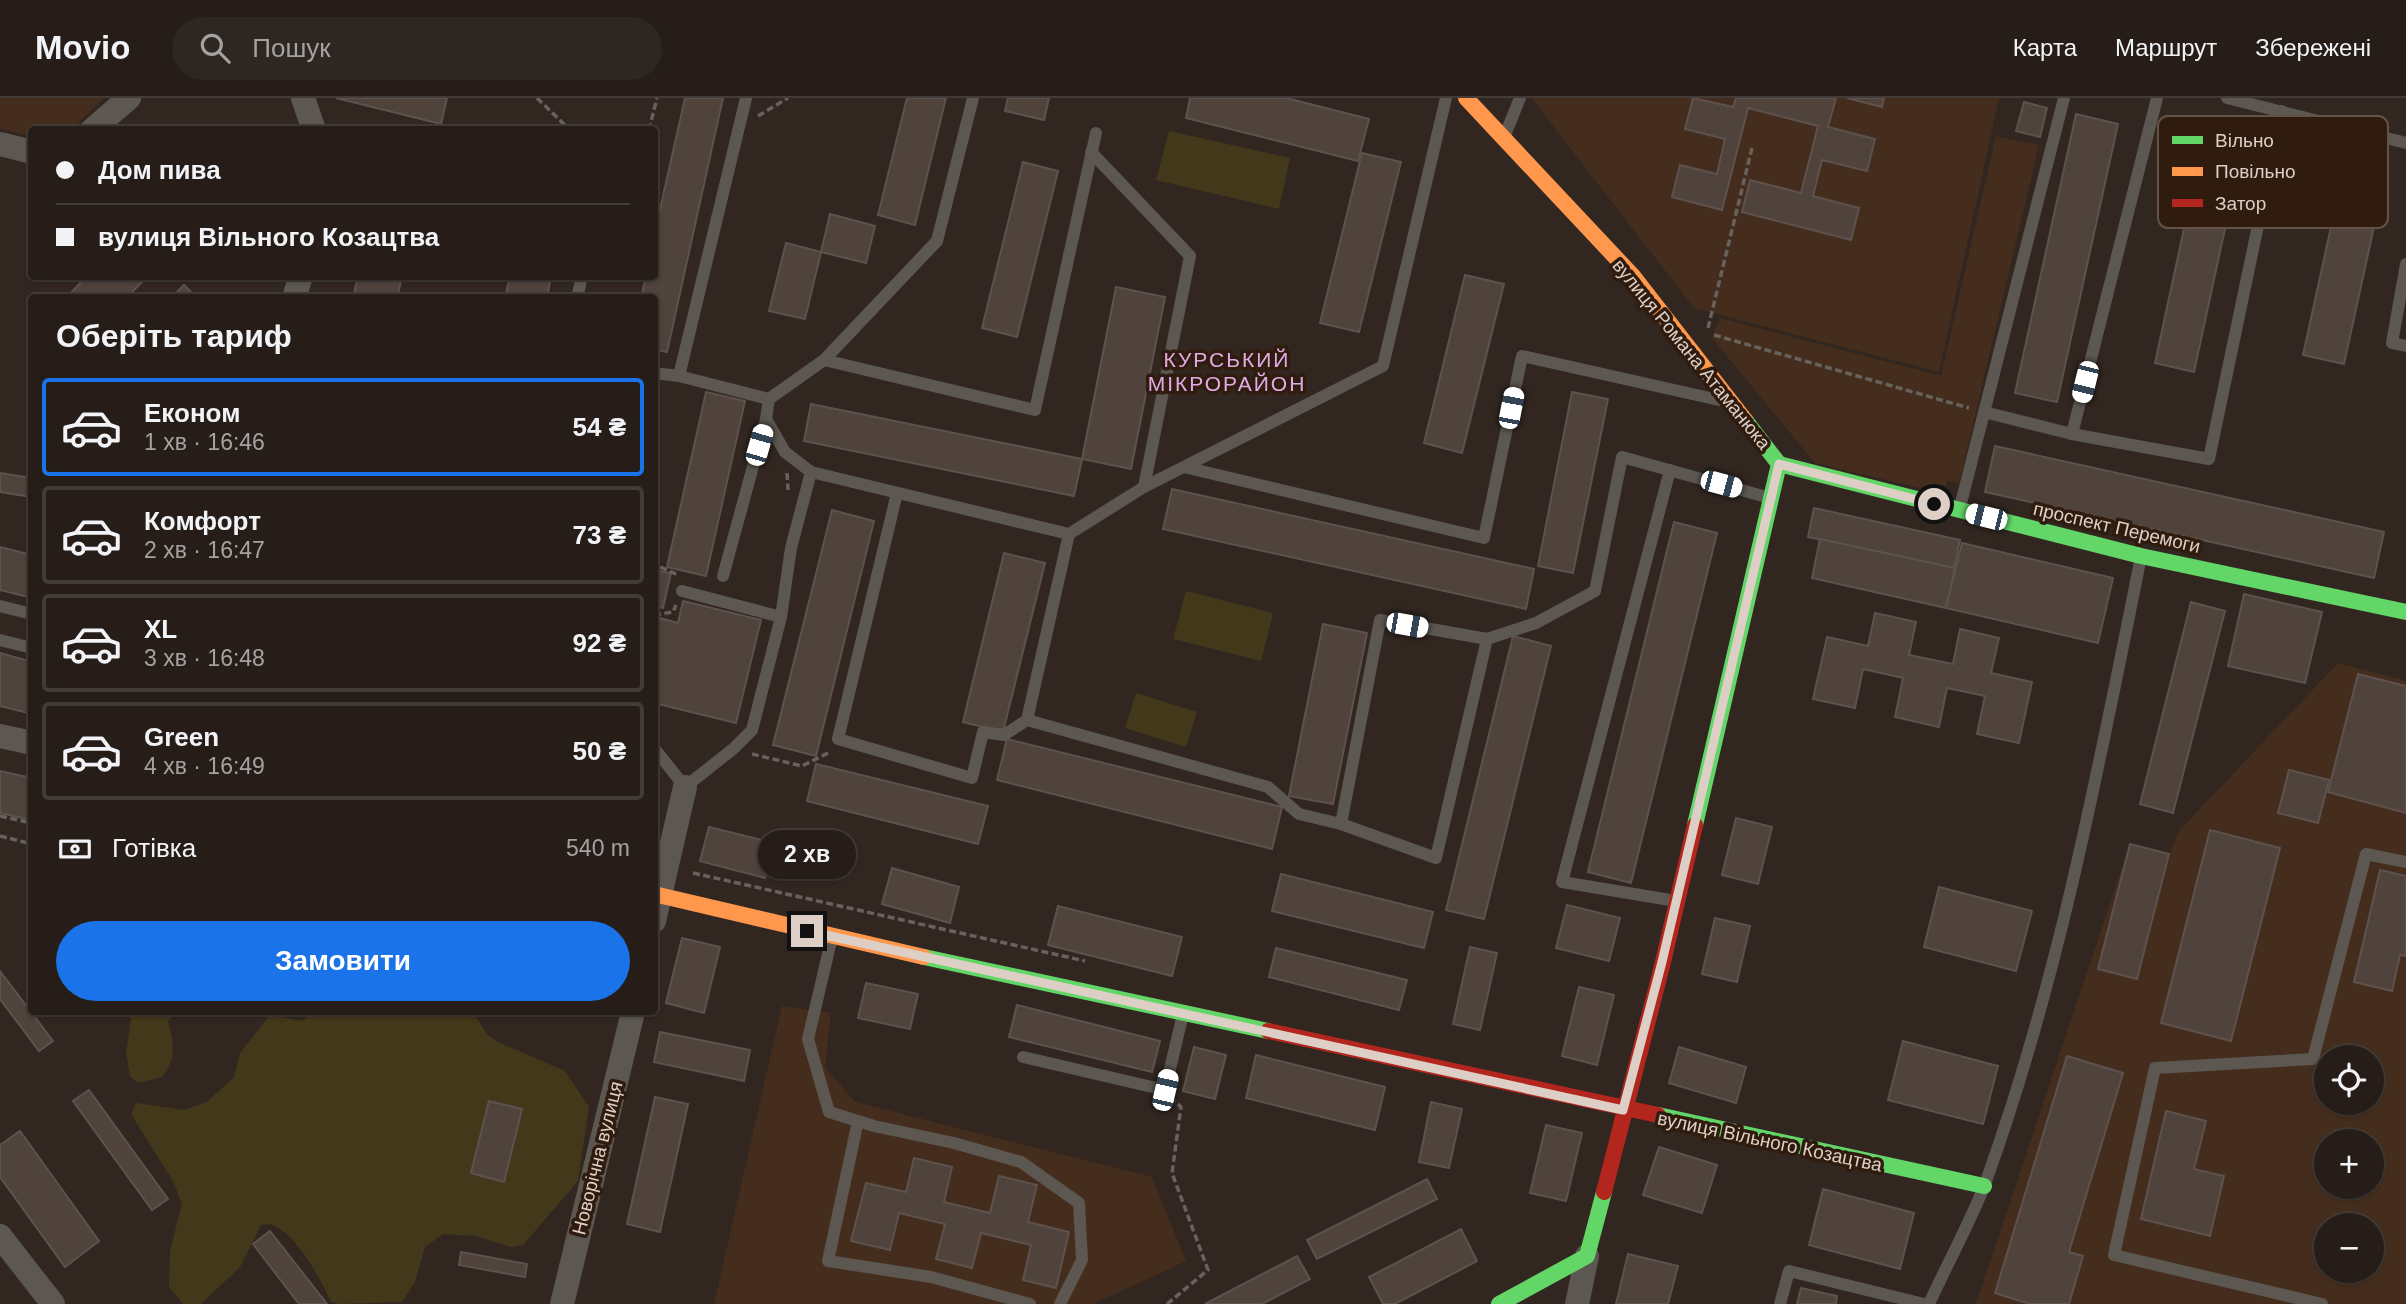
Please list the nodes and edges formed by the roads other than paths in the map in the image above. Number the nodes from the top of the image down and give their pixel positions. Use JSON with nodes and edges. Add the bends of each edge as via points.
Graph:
{"nodes":[{"id":1,"x":129,"y":98,"type":"edge"},
{"id":2,"x":303,"y":98,"type":"edge"},
{"id":3,"x":746,"y":98,"type":"edge"},
{"id":4,"x":973,"y":98,"type":"edge"},
{"id":5,"x":1446,"y":98,"type":"edge"},
{"id":6,"x":1466,"y":98,"type":"edge"},
{"id":7,"x":1520,"y":98,"type":"edge"},
{"id":8,"x":2064,"y":98,"type":"edge"},
{"id":9,"x":2157,"y":98,"type":"edge"},
{"id":10,"x":2227,"y":98,"type":"edge"},
{"id":11,"x":2282,"y":111,"type":"junction"},
{"id":12,"x":2281,"y":116,"type":"edge"},
{"id":13,"x":2301,"y":116,"type":"edge"},
{"id":14,"x":97,"y":126,"type":"edge"},
{"id":15,"x":313,"y":126,"type":"edge"},
{"id":16,"x":1096,"y":133,"type":"dead end"},
{"id":17,"x":1504,"y":138,"type":"junction"},
{"id":18,"x":2388,"y":138,"type":"edge"},
{"id":19,"x":2406,"y":143,"type":"edge"},
{"id":20,"x":0,"y":144,"type":"edge"},
{"id":21,"x":28,"y":151,"type":"edge"},
{"id":22,"x":1091,"y":152,"type":"junction"},
{"id":23,"x":2257,"y":228,"type":"edge"},
{"id":24,"x":2406,"y":264,"type":"edge"},
{"id":25,"x":2406,"y":346,"type":"edge"},
{"id":26,"x":824,"y":360,"type":"junction"},
{"id":27,"x":658,"y":373,"type":"edge"},
{"id":28,"x":679,"y":376,"type":"junction"},
{"id":29,"x":769,"y":399,"type":"junction"},
{"id":30,"x":1732,"y":403,"type":"junction"},
{"id":31,"x":1984,"y":412,"type":"junction"},
{"id":32,"x":766,"y":419,"type":"junction"},
{"id":33,"x":2072,"y":433,"type":"junction"},
{"id":34,"x":1779,"y":464,"type":"junction"},
{"id":35,"x":1184,"y":467,"type":"junction"},
{"id":36,"x":1670,"y":471,"type":"junction"},
{"id":37,"x":811,"y":472,"type":"junction"},
{"id":38,"x":1144,"y":487,"type":"junction"},
{"id":39,"x":897,"y":493,"type":"junction"},
{"id":40,"x":1771,"y":498,"type":"junction"},
{"id":41,"x":1959,"y":510,"type":"junction"},
{"id":42,"x":1069,"y":534,"type":"junction"},
{"id":43,"x":2141,"y":556,"type":"junction"},
{"id":44,"x":723,"y":576,"type":"dead end"},
{"id":45,"x":682,"y":590,"type":"dead end"},
{"id":46,"x":0,"y":606,"type":"edge"},
{"id":47,"x":2406,"y":612,"type":"edge"},
{"id":48,"x":28,"y":613,"type":"edge"},
{"id":49,"x":781,"y":617,"type":"junction"},
{"id":50,"x":1486,"y":639,"type":"junction"},
{"id":51,"x":0,"y":640,"type":"edge"},
{"id":52,"x":28,"y":647,"type":"edge"},
{"id":53,"x":1027,"y":720,"type":"junction"},
{"id":54,"x":0,"y":736,"type":"edge"},
{"id":55,"x":28,"y":742,"type":"edge"},
{"id":56,"x":658,"y":753,"type":"edge"},
{"id":57,"x":685,"y":787,"type":"junction"},
{"id":58,"x":1341,"y":824,"type":"junction"},
{"id":59,"x":2406,"y":862,"type":"edge"},
{"id":60,"x":658,"y":895,"type":"edge"},
{"id":61,"x":1677,"y":901,"type":"junction"},
{"id":62,"x":832,"y":937,"type":"junction"},
{"id":63,"x":1184,"y":1014,"type":"junction"},
{"id":64,"x":632,"y":1015,"type":"edge"},
{"id":65,"x":1023,"y":1057,"type":"dead end"},
{"id":66,"x":1623,"y":1110,"type":"junction"},
{"id":67,"x":858,"y":1121,"type":"junction"},
{"id":68,"x":1984,"y":1186,"type":"junction"},
{"id":69,"x":0,"y":1236,"type":"edge"},
{"id":70,"x":1587,"y":1256,"type":"junction"},
{"id":71,"x":53,"y":1304,"type":"edge"},
{"id":72,"x":562,"y":1304,"type":"edge"},
{"id":73,"x":1030,"y":1304,"type":"edge"},
{"id":74,"x":1060,"y":1304,"type":"edge"},
{"id":75,"x":1499,"y":1304,"type":"edge"},
{"id":76,"x":1577,"y":1304,"type":"edge"},
{"id":77,"x":1780,"y":1304,"type":"edge"},
{"id":78,"x":1924,"y":1304,"type":"edge"},
{"id":79,"x":1929,"y":1304,"type":"edge"},
{"id":80,"x":2322,"y":1304,"type":"edge"}],
"edges":[{"from":1,"to":14,"type":"street"},
{"from":2,"to":15,"type":"street"},
{"from":3,"to":28,"type":"lane"},
{"from":4,"to":26,"type":"lane","via":[[937,241]]},
{"from":5,"to":35,"type":"lane","via":[[1383,366]]},
{"from":6,"to":17,"type":"street","name":"вулиця Романа Атаманюка"},
{"from":7,"to":17,"type":"lane"},
{"from":8,"to":31,"type":"lane"},
{"from":9,"to":33,"type":"lane"},
{"from":10,"to":11,"type":"lane"},
{"from":11,"to":12,"type":"lane"},
{"from":11,"to":13,"type":"lane"},
{"from":16,"to":22,"type":"lane"},
{"from":17,"to":30,"type":"street","name":"вулиця Романа Атаманюка","via":[[1633,276]]},
{"from":18,"to":19,"type":"lane"},
{"from":20,"to":21,"type":"street"},
{"from":22,"to":26,"type":"lane","via":[[1035,410]]},
{"from":22,"to":38,"type":"lane","via":[[1190,256]]},
{"from":23,"to":33,"type":"lane","via":[[2209,459]]},
{"from":24,"to":25,"type":"lane","via":[[2392,343]]},
{"from":26,"to":29,"type":"lane"},
{"from":27,"to":28,"type":"lane"},
{"from":28,"to":29,"type":"lane"},
{"from":29,"to":32,"type":"lane"},
{"from":30,"to":34,"type":"street","name":"вулиця Романа Атаманюка"},
{"from":30,"to":35,"type":"lane","via":[[1522,356],[1484,538]]},
{"from":31,"to":33,"type":"lane"},
{"from":31,"to":41,"type":"lane"},
{"from":32,"to":37,"type":"lane","via":[[785,452]]},
{"from":32,"to":44,"type":"lane"},
{"from":34,"to":40,"type":"street","name":"вулиця Романа Атаманюка"},
{"from":34,"to":41,"type":"street","name":"проспект Перемоги"},
{"from":35,"to":38,"type":"lane"},
{"from":36,"to":40,"type":"lane"},
{"from":36,"to":50,"type":"lane","via":[[1622,457],[1595,591],[1536,623]]},
{"from":36,"to":61,"type":"lane","via":[[1562,882]]},
{"from":37,"to":39,"type":"lane"},
{"from":37,"to":49,"type":"lane","via":[[790,548]]},
{"from":38,"to":42,"type":"lane"},
{"from":39,"to":42,"type":"lane"},
{"from":39,"to":53,"type":"lane","via":[[838,739],[972,778],[983,732],[1004,735]]},
{"from":40,"to":61,"type":"street","name":"вулиця Романа Атаманюка"},
{"from":41,"to":43,"type":"street","name":"проспект Перемоги"},
{"from":42,"to":53,"type":"lane"},
{"from":43,"to":47,"type":"street","name":"проспект Перемоги"},
{"from":43,"to":68,"type":"lane","via":[[2076,875],[2036,1030]]},
{"from":45,"to":49,"type":"lane"},
{"from":46,"to":48,"type":"lane"},
{"from":49,"to":57,"type":"lane","via":[[752,730]]},
{"from":50,"to":58,"type":"lane","via":[[1380,620]]},
{"from":50,"to":58,"type":"lane","via":[[1436,858]]},
{"from":51,"to":52,"type":"lane"},
{"from":53,"to":58,"type":"lane","via":[[1268,788],[1299,814]]},
{"from":54,"to":55,"type":"street"},
{"from":56,"to":57,"type":"lane"},
{"from":57,"to":60,"type":"street"},
{"from":59,"to":80,"type":"lane","via":[[2366,854],[2313,1059],[2155,1068],[2114,1255]]},
{"from":60,"to":62,"type":"street","name":"вулиця Вільного Козацтва"},
{"from":61,"to":66,"type":"street","name":"вулиця Романа Атаманюка"},
{"from":62,"to":63,"type":"street","name":"вулиця Вільного Козацтва"},
{"from":62,"to":67,"type":"lane","via":[[808,1039],[829,1112]]},
{"from":63,"to":65,"type":"lane","via":[[1165,1090]]},
{"from":63,"to":66,"type":"street","name":"вулиця Вільного Козацтва"},
{"from":64,"to":72,"type":"street","name":"Новорічна вулиця"},
{"from":66,"to":68,"type":"street","name":"вулиця Вільного Козацтва"},
{"from":66,"to":70,"type":"street","name":"вулиця Романа Атаманюка"},
{"from":67,"to":73,"type":"lane","via":[[828,1261],[932,1277]]},
{"from":67,"to":74,"type":"lane","via":[[1021,1162],[1079,1203],[1082,1260]]},
{"from":68,"to":79,"type":"lane"},
{"from":69,"to":71,"type":"street"},
{"from":70,"to":75,"type":"street"},
{"from":70,"to":76,"type":"street"},
{"from":77,"to":78,"type":"lane","via":[[1789,1270]]}]}
